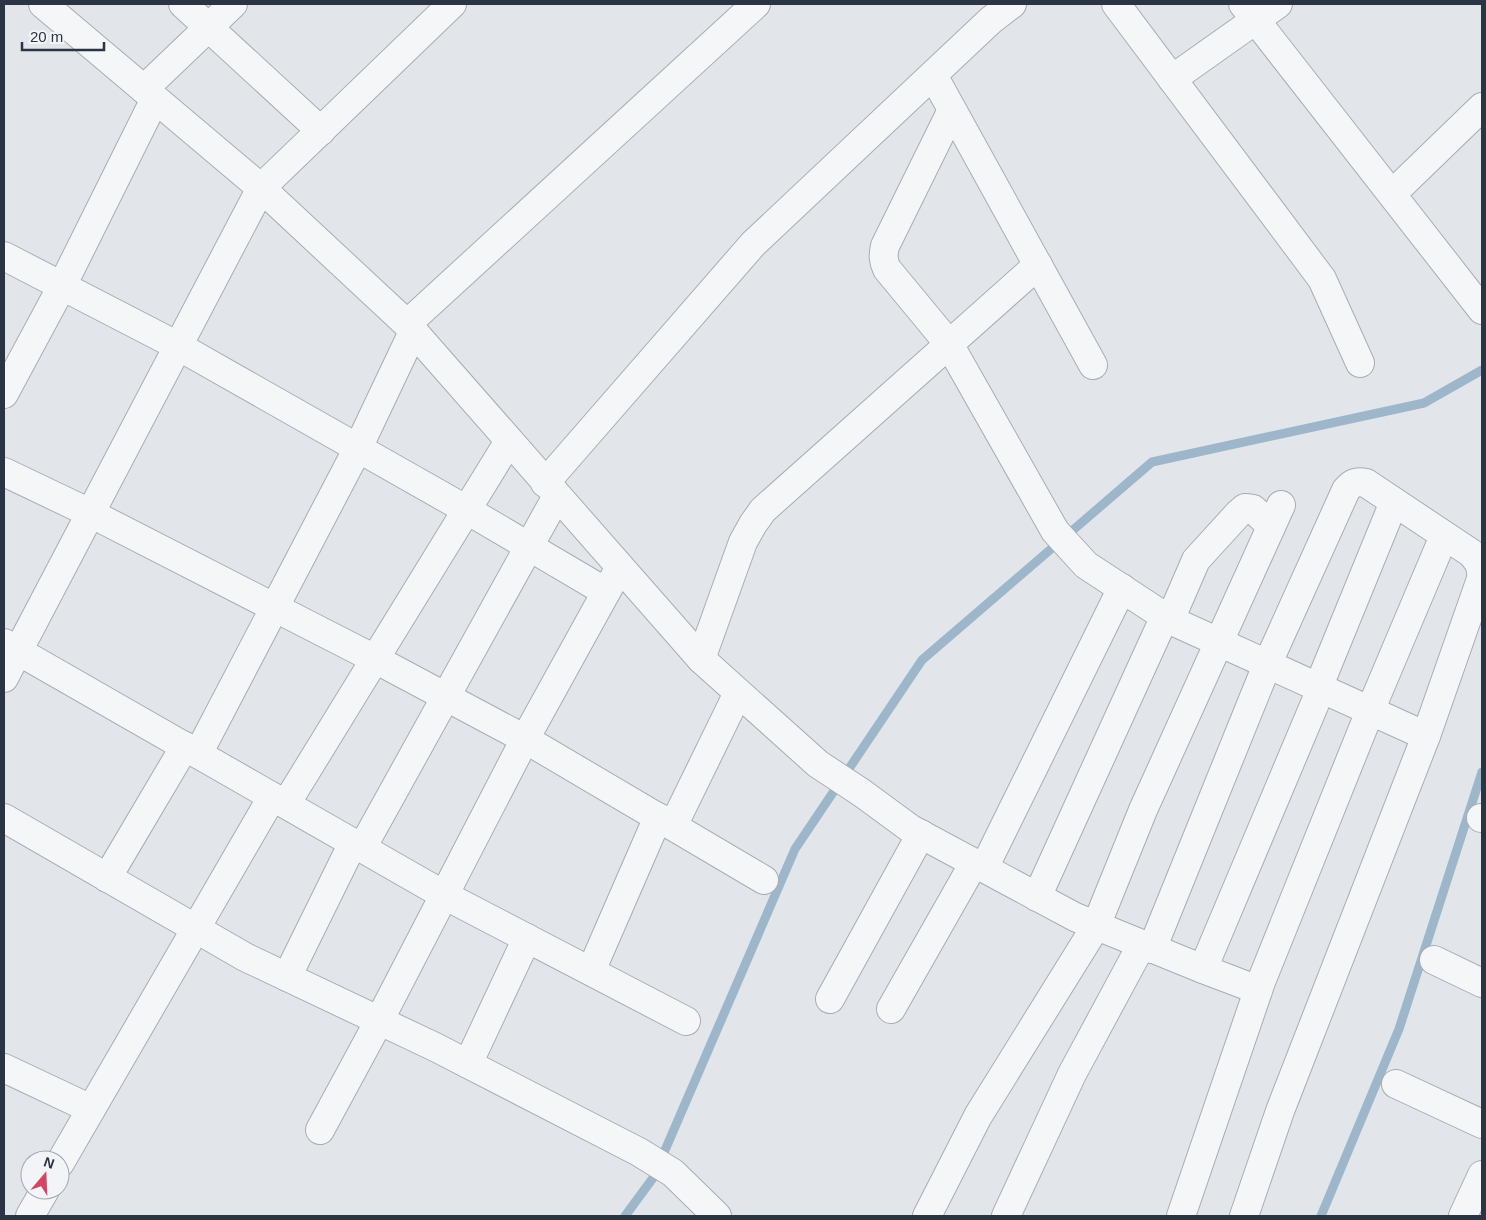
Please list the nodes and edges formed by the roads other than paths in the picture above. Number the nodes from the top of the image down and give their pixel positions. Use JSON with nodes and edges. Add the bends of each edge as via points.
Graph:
{"nodes":[{"id":1,"x":43,"y":4,"type":"edge"},
{"id":2,"x":183,"y":4,"type":"edge"},
{"id":3,"x":233,"y":4,"type":"edge"},
{"id":4,"x":452,"y":4,"type":"edge"},
{"id":5,"x":756,"y":4,"type":"edge"},
{"id":6,"x":1012,"y":4,"type":"edge"},
{"id":7,"x":1116,"y":4,"type":"edge"},
{"id":8,"x":1278,"y":4,"type":"edge"},
{"id":9,"x":1249,"y":12,"type":"edge"},
{"id":10,"x":209,"y":27,"type":"junction"},
{"id":11,"x":933,"y":75,"type":"junction"},
{"id":12,"x":1172,"y":79,"type":"junction"},
{"id":13,"x":150,"y":94,"type":"junction"},
{"id":14,"x":1482,"y":107,"type":"edge"},
{"id":15,"x":952,"y":110,"type":"junction"},
{"id":16,"x":321,"y":131,"type":"junction"},
{"id":17,"x":261,"y":188,"type":"junction"},
{"id":18,"x":1392,"y":194,"type":"junction"},
{"id":19,"x":4,"y":256,"type":"edge"},
{"id":20,"x":1038,"y":265,"type":"junction"},
{"id":21,"x":62,"y":286,"type":"junction"},
{"id":22,"x":1482,"y":310,"type":"edge"},
{"id":23,"x":410,"y":328,"type":"junction"},
{"id":24,"x":949,"y":344,"type":"junction"},
{"id":25,"x":178,"y":346,"type":"junction"},
{"id":26,"x":1360,"y":363,"type":"dead end"},
{"id":27,"x":1093,"y":365,"type":"dead end"},
{"id":28,"x":4,"y":394,"type":"edge"},
{"id":29,"x":509,"y":441,"type":"junction"},
{"id":30,"x":358,"y":448,"type":"junction"},
{"id":31,"x":4,"y":472,"type":"edge"},
{"id":32,"x":551,"y":490,"type":"junction"},
{"id":33,"x":1394,"y":502,"type":"junction"},
{"id":34,"x":467,"y":510,"type":"junction"},
{"id":35,"x":90,"y":514,"type":"junction"},
{"id":36,"x":1444,"y":536,"type":"junction"},
{"id":37,"x":529,"y":546,"type":"junction"},
{"id":38,"x":620,"y":568,"type":"junction"},
{"id":39,"x":1122,"y":588,"type":"junction"},
{"id":40,"x":606,"y":592,"type":"junction"},
{"id":41,"x":274,"y":607,"type":"junction"},
{"id":42,"x":1168,"y":618,"type":"junction"},
{"id":43,"x":1218,"y":642,"type":"junction"},
{"id":44,"x":11,"y":647,"type":"edge"},
{"id":45,"x":375,"y":659,"type":"junction"},
{"id":46,"x":702,"y":659,"type":"junction"},
{"id":47,"x":1268,"y":664,"type":"junction"},
{"id":48,"x":4,"y":678,"type":"edge"},
{"id":49,"x":1319,"y":688,"type":"junction"},
{"id":50,"x":738,"y":693,"type":"junction"},
{"id":51,"x":446,"y":696,"type":"junction"},
{"id":52,"x":1370,"y":711,"type":"junction"},
{"id":53,"x":1426,"y":736,"type":"junction"},
{"id":54,"x":525,"y":739,"type":"junction"},
{"id":55,"x":192,"y":750,"type":"junction"},
{"id":56,"x":279,"y":800,"type":"junction"},
{"id":57,"x":4,"y":818,"type":"edge"},
{"id":58,"x":665,"y":822,"type":"junction"},
{"id":59,"x":920,"y":834,"type":"junction"},
{"id":60,"x":357,"y":845,"type":"junction"},
{"id":61,"x":979,"y":866,"type":"junction"},
{"id":62,"x":107,"y":878,"type":"junction"},
{"id":63,"x":764,"y":880,"type":"dead end"},
{"id":64,"x":444,"y":895,"type":"junction"},
{"id":65,"x":1037,"y":897,"type":"junction"},
{"id":66,"x":1096,"y":926,"type":"junction"},
{"id":67,"x":195,"y":928,"type":"junction"},
{"id":68,"x":527,"y":938,"type":"junction"},
{"id":69,"x":1147,"y":946,"type":"junction"},
{"id":70,"x":1434,"y":960,"type":"dead end"},
{"id":71,"x":1203,"y":969,"type":"junction"},
{"id":72,"x":591,"y":971,"type":"junction"},
{"id":73,"x":287,"y":977,"type":"junction"},
{"id":74,"x":1482,"y":984,"type":"edge"},
{"id":75,"x":1258,"y":990,"type":"junction"},
{"id":76,"x":830,"y":999,"type":"dead end"},
{"id":77,"x":891,"y":1009,"type":"dead end"},
{"id":78,"x":379,"y":1021,"type":"junction"},
{"id":79,"x":686,"y":1021,"type":"dead end"},
{"id":80,"x":468,"y":1064,"type":"junction"},
{"id":81,"x":4,"y":1068,"type":"edge"},
{"id":82,"x":1396,"y":1084,"type":"dead end"},
{"id":83,"x":91,"y":1109,"type":"junction"},
{"id":84,"x":1482,"y":1124,"type":"edge"},
{"id":85,"x":320,"y":1130,"type":"dead end"},
{"id":86,"x":67,"y":1150,"type":"edge"},
{"id":87,"x":1482,"y":1175,"type":"edge"},
{"id":88,"x":39,"y":1200,"type":"edge"},
{"id":89,"x":30,"y":1216,"type":"edge"},
{"id":90,"x":718,"y":1216,"type":"edge"},
{"id":91,"x":928,"y":1216,"type":"edge"},
{"id":92,"x":1006,"y":1216,"type":"edge"},
{"id":93,"x":1181,"y":1216,"type":"edge"},
{"id":94,"x":1244,"y":1216,"type":"edge"},
{"id":95,"x":1463,"y":1216,"type":"edge"}],
"edges":[{"from":1,"to":13,"type":"street"},
{"from":2,"to":10,"type":"street"},
{"from":3,"to":10,"type":"street"},
{"from":4,"to":16,"type":"street"},
{"from":5,"to":23,"type":"street"},
{"from":6,"to":11,"type":"street"},
{"from":7,"to":12,"type":"street"},
{"from":8,"to":9,"type":"street"},
{"from":9,"to":12,"type":"street"},
{"from":9,"to":18,"type":"street"},
{"from":10,"to":13,"type":"street"},
{"from":10,"to":16,"type":"street"},
{"from":11,"to":15,"type":"street"},
{"from":11,"to":32,"type":"street","via":[[754,244]]},
{"from":12,"to":26,"type":"street","via":[[1322,279]]},
{"from":13,"to":17,"type":"street"},
{"from":13,"to":21,"type":"street"},
{"from":14,"to":18,"type":"street"},
{"from":15,"to":20,"type":"street"},
{"from":15,"to":24,"type":"street","via":[[883,254],[887,269]]},
{"from":16,"to":17,"type":"street"},
{"from":17,"to":23,"type":"street"},
{"from":17,"to":25,"type":"street"},
{"from":18,"to":22,"type":"street"},
{"from":19,"to":21,"type":"street"},
{"from":20,"to":24,"type":"street"},
{"from":20,"to":27,"type":"street"},
{"from":21,"to":25,"type":"street"},
{"from":21,"to":28,"type":"street"},
{"from":23,"to":29,"type":"street"},
{"from":23,"to":30,"type":"street"},
{"from":24,"to":39,"type":"street","via":[[1055,531],[1082,561]]},
{"from":24,"to":46,"type":"street","via":[[763,510],[743,542]]},
{"from":25,"to":30,"type":"street"},
{"from":25,"to":35,"type":"street"},
{"from":29,"to":32,"type":"street"},
{"from":29,"to":34,"type":"street"},
{"from":30,"to":34,"type":"street"},
{"from":30,"to":41,"type":"street"},
{"from":31,"to":35,"type":"street"},
{"from":32,"to":37,"type":"street"},
{"from":32,"to":38,"type":"street"},
{"from":33,"to":36,"type":"street"},
{"from":33,"to":47,"type":"street","via":[[1366,483],[1351,484],[1346,490]]},
{"from":33,"to":49,"type":"street"},
{"from":34,"to":37,"type":"street"},
{"from":34,"to":45,"type":"street"},
{"from":35,"to":41,"type":"street"},
{"from":35,"to":44,"type":"street"},
{"from":36,"to":52,"type":"street"},
{"from":36,"to":53,"type":"street","via":[[1471,554],[1482,570]]},
{"from":37,"to":40,"type":"street"},
{"from":37,"to":51,"type":"street"},
{"from":38,"to":40,"type":"street"},
{"from":38,"to":46,"type":"street"},
{"from":39,"to":42,"type":"street"},
{"from":39,"to":61,"type":"street"},
{"from":40,"to":54,"type":"street"},
{"from":41,"to":45,"type":"street"},
{"from":41,"to":55,"type":"street"},
{"from":42,"to":43,"type":"street"},
{"from":42,"to":43,"type":"street","via":[[1196,560],[1238,514],[1245,508],[1276,515]]},
{"from":42,"to":65,"type":"street"},
{"from":43,"to":47,"type":"street"},
{"from":43,"to":66,"type":"street","via":[[1143,810]]},
{"from":44,"to":48,"type":"street"},
{"from":44,"to":55,"type":"street"},
{"from":45,"to":51,"type":"street"},
{"from":45,"to":56,"type":"street"},
{"from":46,"to":50,"type":"street"},
{"from":47,"to":49,"type":"street"},
{"from":47,"to":69,"type":"street"},
{"from":49,"to":52,"type":"street"},
{"from":49,"to":71,"type":"street"},
{"from":50,"to":58,"type":"street"},
{"from":50,"to":59,"type":"street","via":[[818,764]]},
{"from":51,"to":54,"type":"street"},
{"from":51,"to":60,"type":"street"},
{"from":52,"to":53,"type":"street"},
{"from":52,"to":75,"type":"street"},
{"from":53,"to":94,"type":"street","via":[[1280,1111]]},
{"from":54,"to":58,"type":"street"},
{"from":54,"to":64,"type":"street"},
{"from":55,"to":56,"type":"street"},
{"from":55,"to":62,"type":"street"},
{"from":56,"to":60,"type":"street"},
{"from":56,"to":67,"type":"street"},
{"from":57,"to":62,"type":"street"},
{"from":58,"to":63,"type":"street"},
{"from":58,"to":72,"type":"street"},
{"from":59,"to":61,"type":"street"},
{"from":59,"to":76,"type":"street"},
{"from":60,"to":64,"type":"street"},
{"from":60,"to":73,"type":"street"},
{"from":61,"to":65,"type":"street"},
{"from":61,"to":77,"type":"street"},
{"from":62,"to":67,"type":"street"},
{"from":64,"to":68,"type":"street"},
{"from":64,"to":78,"type":"street"},
{"from":65,"to":66,"type":"street"},
{"from":66,"to":69,"type":"street"},
{"from":66,"to":91,"type":"street","via":[[978,1116]]},
{"from":67,"to":73,"type":"street"},
{"from":67,"to":83,"type":"street"},
{"from":68,"to":72,"type":"street"},
{"from":68,"to":80,"type":"street"},
{"from":69,"to":71,"type":"street"},
{"from":69,"to":92,"type":"street","via":[[1072,1074]]},
{"from":70,"to":74,"type":"street"},
{"from":71,"to":75,"type":"street"},
{"from":72,"to":79,"type":"street"},
{"from":73,"to":78,"type":"street"},
{"from":75,"to":93,"type":"street"},
{"from":78,"to":80,"type":"street"},
{"from":78,"to":85,"type":"street"},
{"from":80,"to":90,"type":"street","via":[[674,1173]]},
{"from":81,"to":83,"type":"street"},
{"from":82,"to":84,"type":"street"},
{"from":83,"to":86,"type":"street"},
{"from":87,"to":95,"type":"street"},
{"from":88,"to":89,"type":"street"}]}
